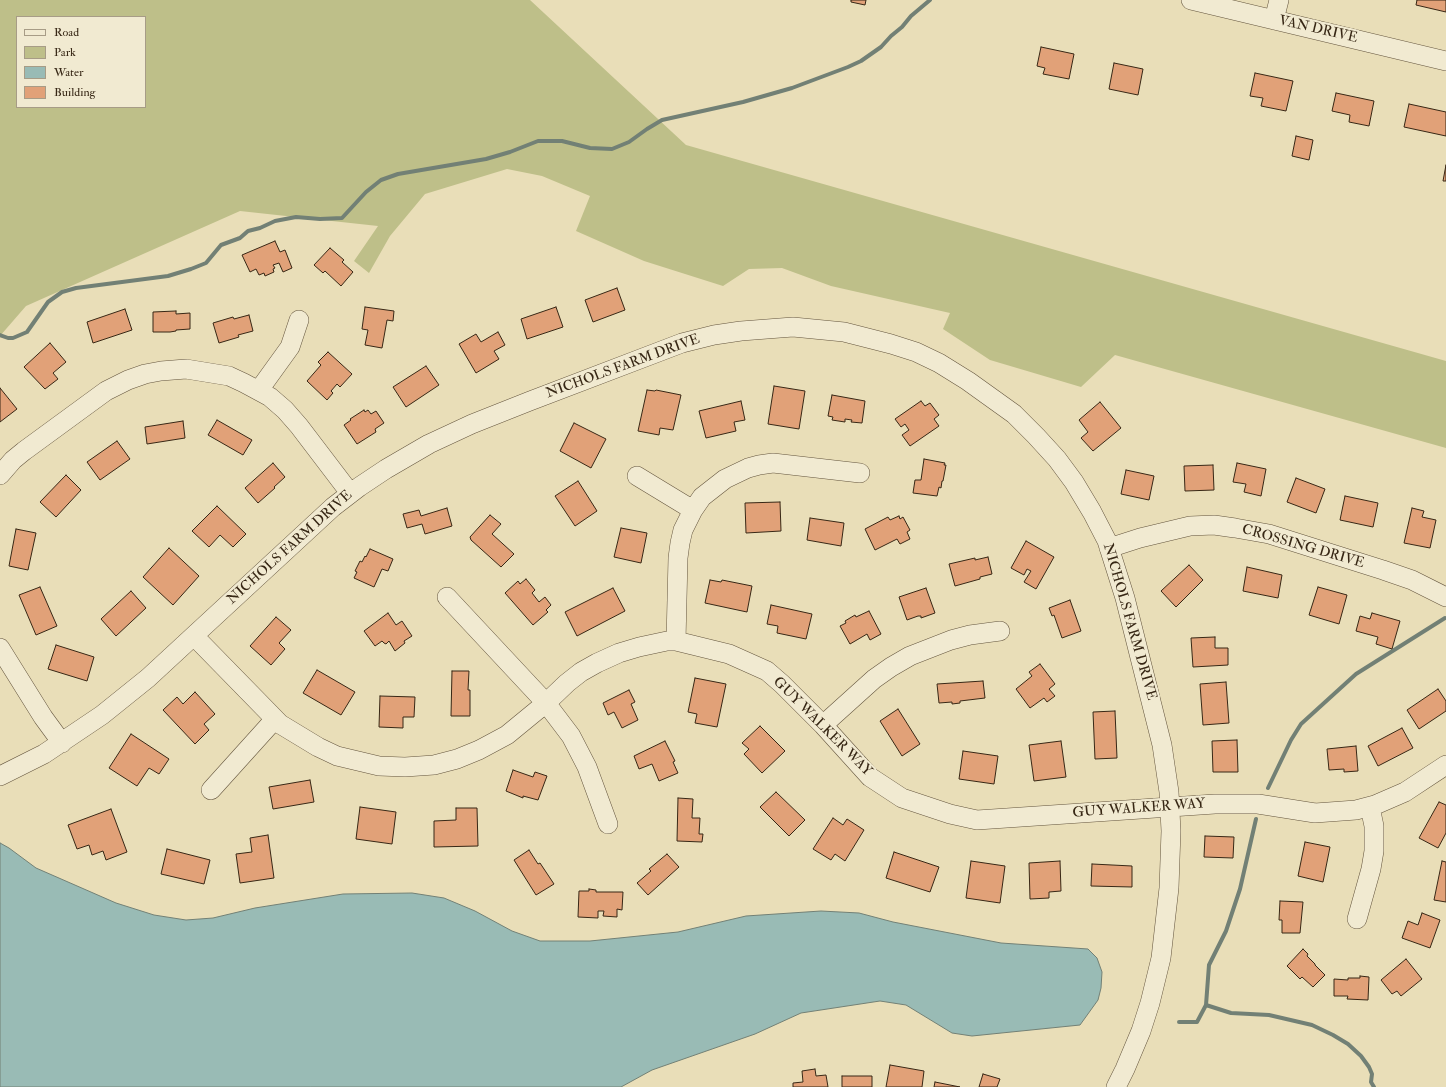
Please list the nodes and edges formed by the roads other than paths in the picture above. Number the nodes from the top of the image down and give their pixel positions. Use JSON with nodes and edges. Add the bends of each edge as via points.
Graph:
{"nodes":[{"id":1,"x":1191,"y":0,"type":"edge"},
{"id":2,"x":1279,"y":0,"type":"edge"},
{"id":3,"x":1274,"y":20,"type":"junction"},
{"id":4,"x":1446,"y":61,"type":"edge"},
{"id":5,"x":299,"y":320,"type":"dead end"},
{"id":6,"x":259,"y":390,"type":"junction"},
{"id":7,"x":860,"y":473,"type":"dead end"},
{"id":8,"x":0,"y":475,"type":"edge"},
{"id":9,"x":637,"y":476,"type":"dead end"},
{"id":10,"x":350,"y":493,"type":"junction"},
{"id":11,"x":693,"y":510,"type":"junction"},
{"id":12,"x":1109,"y":548,"type":"junction"},
{"id":13,"x":447,"y":597,"type":"dead end"},
{"id":14,"x":1446,"y":598,"type":"edge"},
{"id":15,"x":1000,"y":631,"type":"dead end"},
{"id":16,"x":194,"y":636,"type":"junction"},
{"id":17,"x":676,"y":641,"type":"junction"},
{"id":18,"x":0,"y":648,"type":"edge"},
{"id":19,"x":546,"y":703,"type":"junction"},
{"id":20,"x":275,"y":720,"type":"junction"},
{"id":21,"x":822,"y":724,"type":"junction"},
{"id":22,"x":62,"y":743,"type":"junction"},
{"id":23,"x":1446,"y":764,"type":"edge"},
{"id":24,"x":0,"y":776,"type":"edge"},
{"id":25,"x":210,"y":790,"type":"dead end"},
{"id":26,"x":1170,"y":806,"type":"junction"},
{"id":27,"x":1370,"y":806,"type":"junction"},
{"id":28,"x":608,"y":824,"type":"dead end"},
{"id":29,"x":1357,"y":919,"type":"dead end"},
{"id":30,"x":1116,"y":1087,"type":"edge"}],
"edges":[{"from":1,"to":3,"type":"street","name":"VAN DRIVE"},
{"from":2,"to":3,"type":"street"},
{"from":3,"to":4,"type":"street","name":"VAN DRIVE"},
{"from":5,"to":6,"type":"street","via":[[290,347]]},
{"from":6,"to":8,"type":"street","via":[[229,376],[186,369],[161,370],[145,374],[128,380],[92,400],[24,451]]},
{"from":6,"to":10,"type":"street","via":[[285,410]]},
{"from":7,"to":11,"type":"street","via":[[774,463],[759,465],[725,479],[702,497]]},
{"from":9,"to":11,"type":"street"},
{"from":10,"to":12,"type":"street","name":"NICHOLS FARM DRIVE","via":[[386,468],[472,424],[682,343],[741,330],[793,327],[851,334],[891,344],[939,363],[968,381],[1014,414],[1057,459],[1092,512]]},
{"from":10,"to":16,"type":"street","name":"NICHOLS FARM DRIVE"},
{"from":11,"to":17,"type":"street","via":[[683,530],[678,558]]},
{"from":12,"to":14,"type":"street","name":"CROSSING DRIVE","via":[[1190,526],[1214,525],[1242,529],[1269,534],[1412,580]]},
{"from":12,"to":26,"type":"street","name":"NICHOLS FARM DRIVE","via":[[1125,598],[1162,745]]},
{"from":13,"to":19,"type":"street"},
{"from":15,"to":21,"type":"street","via":[[951,640],[910,656],[874,679]]},
{"from":16,"to":20,"type":"street","name":"GUY WALKER WAY"},
{"from":16,"to":22,"type":"street","name":"NICHOLS FARM DRIVE","via":[[148,678]]},
{"from":17,"to":19,"type":"street","name":"GUY WALKER WAY","via":[[638,647],[597,663],[572,679]]},
{"from":17,"to":21,"type":"street","name":"GUY WALKER WAY","via":[[729,654],[766,672],[782,684]]},
{"from":18,"to":22,"type":"street"},
{"from":19,"to":20,"type":"street","name":"GUY WALKER WAY","via":[[507,734],[478,750],[434,765],[405,768],[379,766],[337,756],[299,737]]},
{"from":19,"to":28,"type":"street","via":[[571,736],[587,767]]},
{"from":20,"to":25,"type":"street"},
{"from":21,"to":26,"type":"street","name":"GUY WALKER WAY","via":[[870,777],[902,798],[950,814],[977,820]]},
{"from":22,"to":24,"type":"street","name":"NICHOLS FARM DRIVE"},
{"from":23,"to":27,"type":"street","name":"GUY WALKER WAY","via":[[1405,792]]},
{"from":26,"to":27,"type":"street","name":"GUY WALKER WAY","via":[[1258,804],[1315,813],[1356,810]]},
{"from":26,"to":30,"type":"street","name":"NICHOLS FARM DRIVE","via":[[1169,888],[1161,958],[1141,1031]]},
{"from":27,"to":29,"type":"street","via":[[1374,826],[1374,851]]}]}
